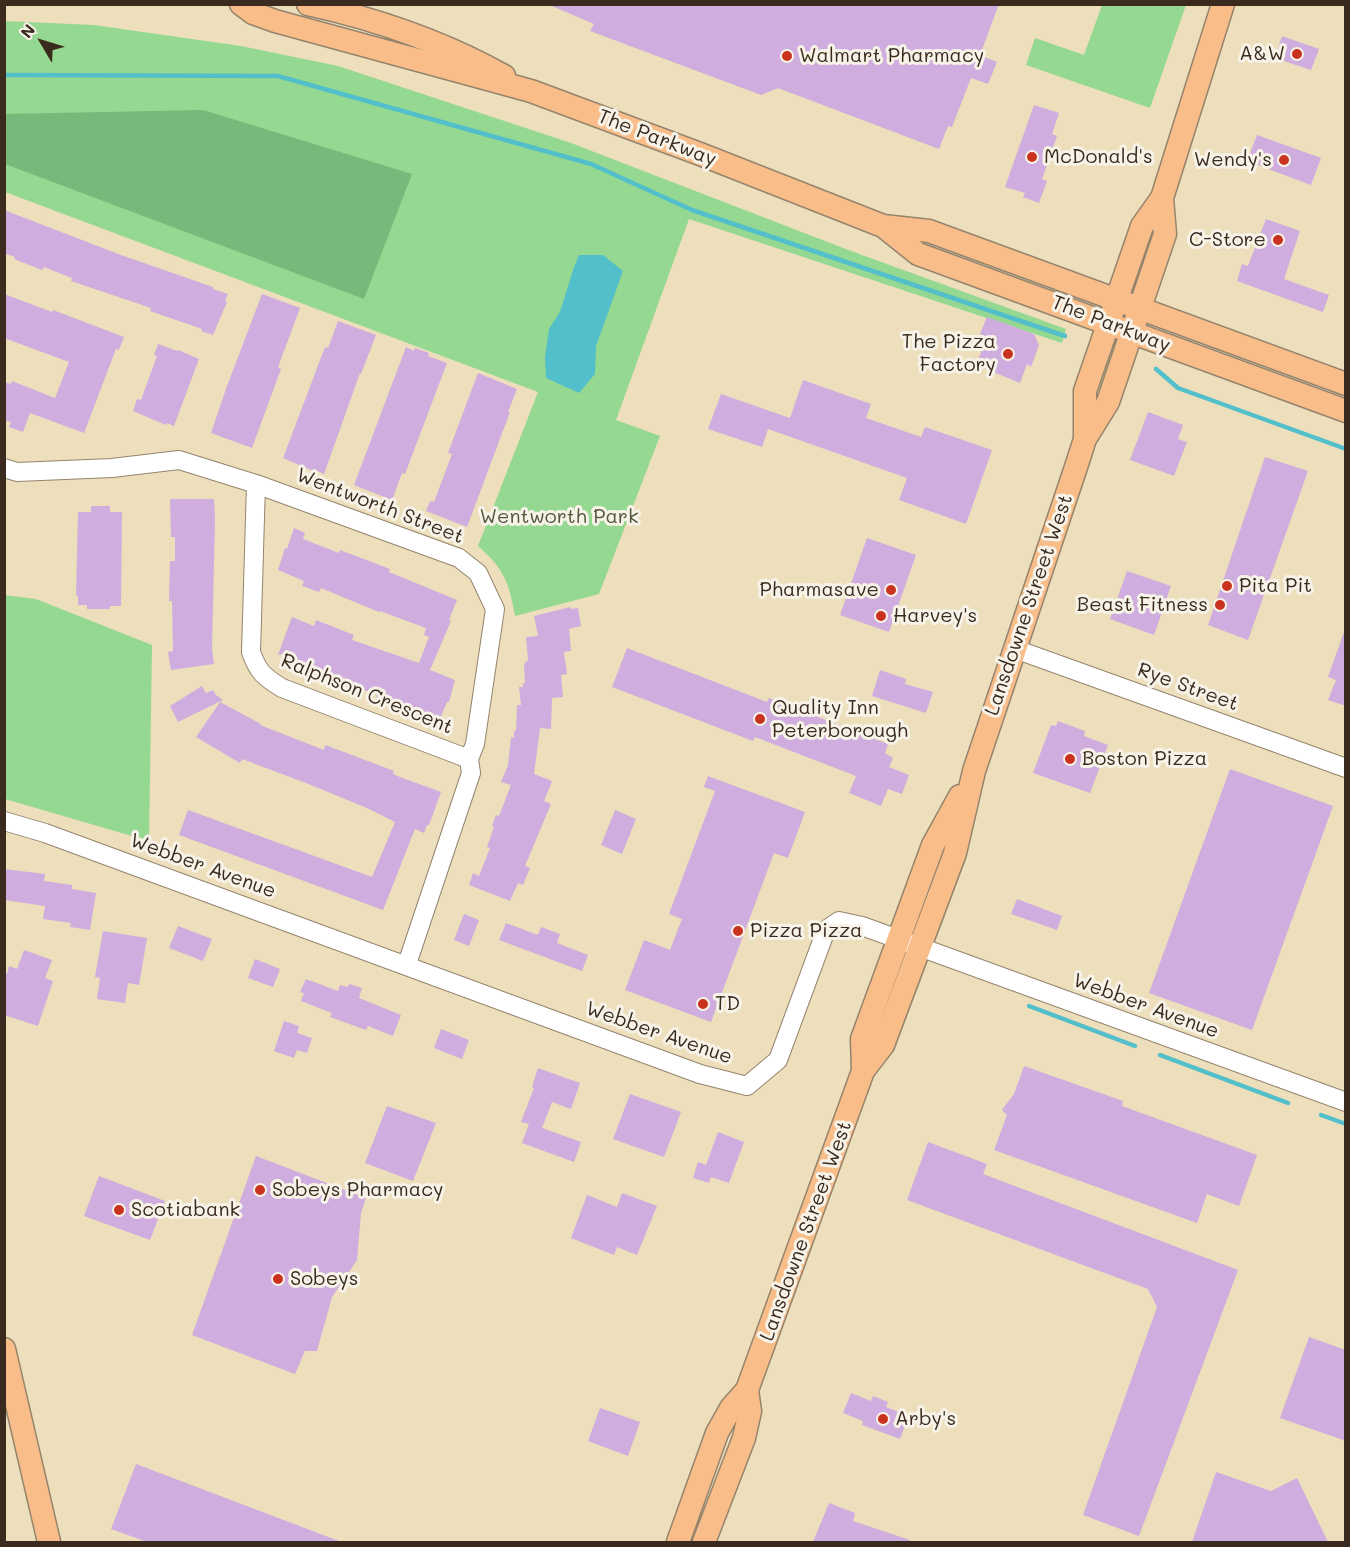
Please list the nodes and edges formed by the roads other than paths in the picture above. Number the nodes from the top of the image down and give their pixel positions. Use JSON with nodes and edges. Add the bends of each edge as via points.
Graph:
{"nodes":[{"id":1,"x":241,"y":4,"type":"edge"},
{"id":2,"x":308,"y":4,"type":"edge"},
{"id":3,"x":1223,"y":4,"type":"edge"},
{"id":4,"x":340,"y":7,"type":"edge"},
{"id":5,"x":332,"y":36,"type":"junction"},
{"id":6,"x":531,"y":91,"type":"junction"},
{"id":7,"x":1162,"y":198,"type":"junction"},
{"id":8,"x":883,"y":226,"type":"junction"},
{"id":9,"x":1116,"y":300,"type":"junction"},
{"id":10,"x":1140,"y":308,"type":"junction"},
{"id":11,"x":1108,"y":323,"type":"junction"},
{"id":12,"x":1132,"y":332,"type":"junction"},
{"id":13,"x":1346,"y":384,"type":"edge"},
{"id":14,"x":1346,"y":411,"type":"edge"},
{"id":15,"x":1085,"y":439,"type":"junction"},
{"id":16,"x":4,"y":468,"type":"edge"},
{"id":17,"x":256,"y":484,"type":"junction"},
{"id":18,"x":1015,"y":649,"type":"junction"},
{"id":19,"x":469,"y":759,"type":"junction"},
{"id":20,"x":1346,"y":768,"type":"edge"},
{"id":21,"x":4,"y":821,"type":"edge"},
{"id":22,"x":909,"y":943,"type":"junction"},
{"id":23,"x":407,"y":964,"type":"junction"},
{"id":24,"x":1346,"y":1102,"type":"edge"},
{"id":25,"x":4,"y":1349,"type":"edge"},
{"id":26,"x":747,"y":1390,"type":"junction"},
{"id":27,"x":49,"y":1542,"type":"edge"},
{"id":28,"x":678,"y":1542,"type":"edge"},
{"id":29,"x":704,"y":1542,"type":"edge"}],
"edges":[{"from":1,"to":5,"type":"main road","name":"The Parkway","via":[[253,14]]},
{"from":2,"to":4,"type":"main road","name":"The Parkway"},
{"from":3,"to":7,"type":"main road","name":"Lansdowne Street West"},
{"from":4,"to":5,"type":"street"},
{"from":4,"to":6,"type":"main road","name":"The Parkway","via":[[467,55]]},
{"from":5,"to":6,"type":"main road","name":"The Parkway"},
{"from":6,"to":8,"type":"main road","name":"The Parkway"},
{"from":7,"to":9,"type":"main road","name":"Lansdowne Street West","via":[[1142,226]]},
{"from":7,"to":10,"type":"main road","name":"Lansdowne Street West","via":[[1165,234]]},
{"from":8,"to":9,"type":"main road","name":"The Parkway","via":[[929,231]]},
{"from":8,"to":11,"type":"main road","name":"The Parkway","via":[[918,254]]},
{"from":9,"to":10,"type":"main road","name":"The Parkway"},
{"from":9,"to":11,"type":"main road","name":"Lansdowne Street West"},
{"from":10,"to":12,"type":"main road","name":"Lansdowne Street West"},
{"from":10,"to":13,"type":"main road","name":"The Parkway"},
{"from":11,"to":12,"type":"main road","name":"The Parkway"},
{"from":11,"to":15,"type":"main road","name":"Lansdowne Street West","via":[[1085,391]]},
{"from":12,"to":14,"type":"main road","name":"The Parkway"},
{"from":12,"to":15,"type":"main road","name":"Lansdowne Street West","via":[[1108,402]]},
{"from":15,"to":18,"type":"main road","name":"Lansdowne Street West"},
{"from":16,"to":17,"type":"street","name":"Wentworth Street","via":[[17,472],[112,468],[180,460]]},
{"from":17,"to":19,"type":"street","name":"Ralphson Crescent","via":[[250,652],[257,669],[282,688]]},
{"from":17,"to":19,"type":"street","name":"Wentworth Street","via":[[459,558],[478,573],[495,609],[475,744]]},
{"from":18,"to":20,"type":"street","name":"Rye Street"},
{"from":18,"to":22,"type":"main road","name":"Lansdowne Street West","via":[[974,771],[955,853]]},
{"from":19,"to":23,"type":"street","name":"Wentworth Street","via":[[471,773]]},
{"from":21,"to":23,"type":"street","name":"Webber Avenue","via":[[45,832]]},
{"from":22,"to":23,"type":"street","name":"Webber Avenue","via":[[839,921],[826,930],[778,1060],[747,1086],[700,1074]]},
{"from":22,"to":24,"type":"street","name":"Webber Avenue"},
{"from":22,"to":26,"type":"main road","name":"Lansdowne Street West","via":[[883,1045],[863,1071]]},
{"from":25,"to":27,"type":"main road"},
{"from":26,"to":28,"type":"main road","name":"Lansdowne Street West","via":[[717,1433]]},
{"from":26,"to":29,"type":"main road","name":"Lansdowne Street West","via":[[750,1411],[744,1438]]}]}
